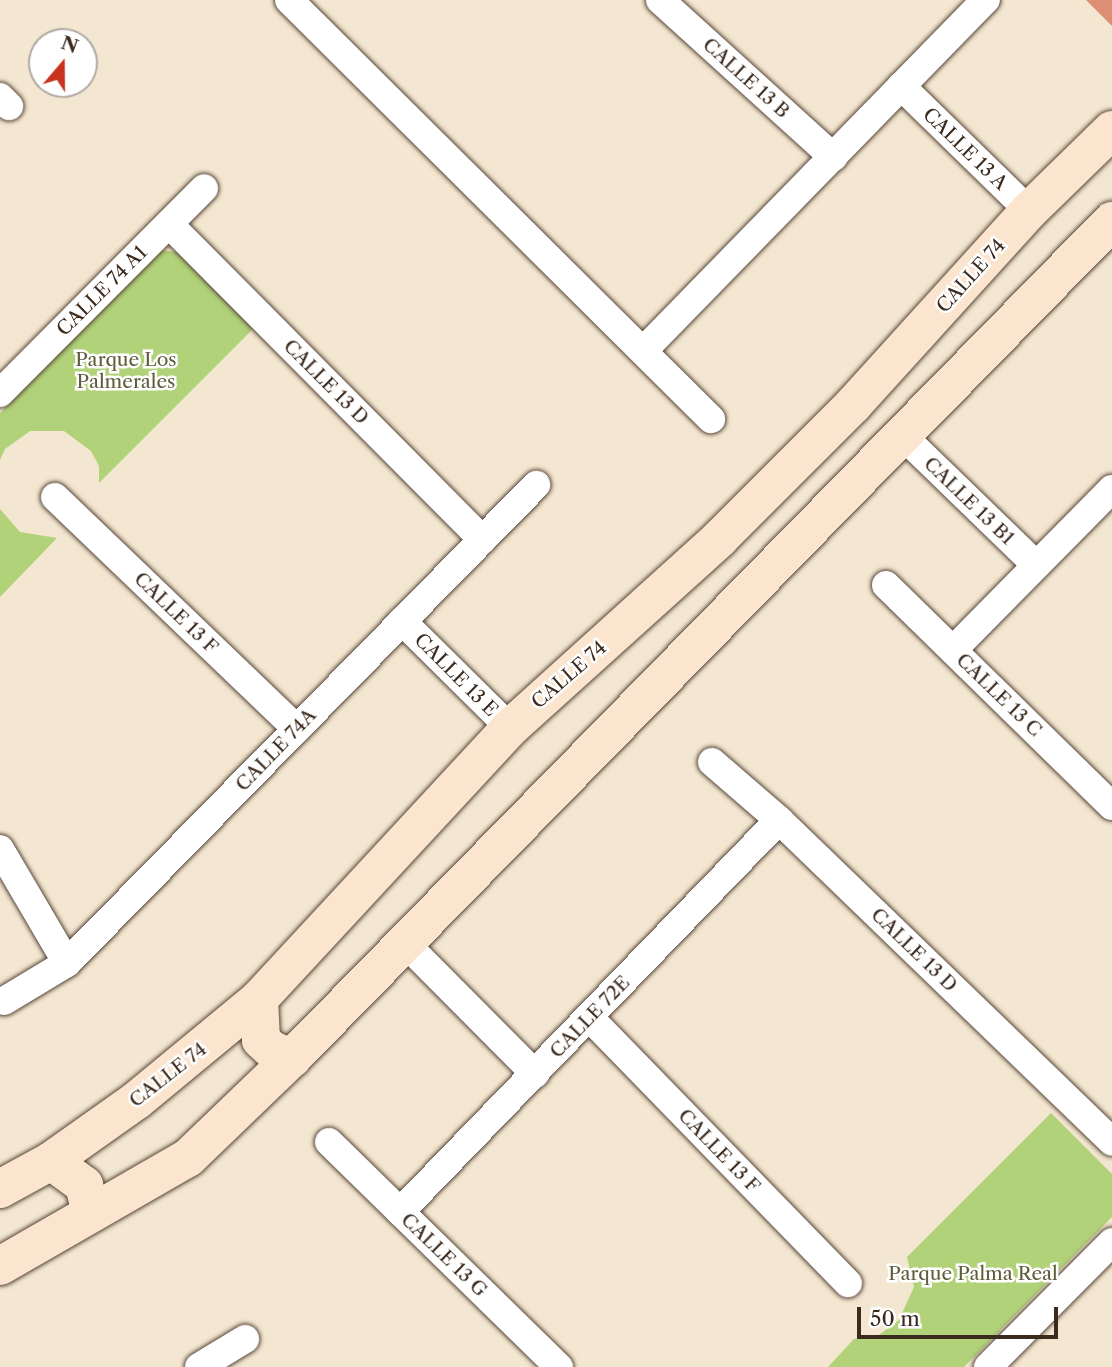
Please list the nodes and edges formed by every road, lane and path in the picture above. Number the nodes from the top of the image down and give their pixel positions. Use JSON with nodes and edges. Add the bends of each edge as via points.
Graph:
{"nodes":[{"id":1,"x":289,"y":0,"type":"edge"},
{"id":2,"x":660,"y":0,"type":"edge"},
{"id":3,"x":986,"y":0,"type":"edge"},
{"id":4,"x":901,"y":86,"type":"junction"},
{"id":5,"x":1108,"y":142,"type":"edge"},
{"id":6,"x":833,"y":157,"type":"junction"},
{"id":7,"x":204,"y":188,"type":"dead end"},
{"id":8,"x":1029,"y":211,"type":"junction"},
{"id":9,"x":1112,"y":220,"type":"edge"},
{"id":10,"x":169,"y":224,"type":"junction"},
{"id":11,"x":643,"y":351,"type":"junction"},
{"id":12,"x":0,"y":393,"type":"edge"},
{"id":13,"x":711,"y":419,"type":"dead end"},
{"id":14,"x":904,"y":437,"type":"junction"},
{"id":15,"x":536,"y":485,"type":"dead end"},
{"id":16,"x":1112,"y":489,"type":"edge"},
{"id":17,"x":55,"y":497,"type":"dead end"},
{"id":18,"x":749,"y":509,"type":"junction"},
{"id":19,"x":483,"y":540,"type":"junction"},
{"id":20,"x":785,"y":556,"type":"junction"},
{"id":21,"x":1035,"y":564,"type":"junction"},
{"id":22,"x":886,"y":585,"type":"dead end"},
{"id":23,"x":402,"y":621,"type":"junction"},
{"id":24,"x":630,"y":622,"type":"junction"},
{"id":25,"x":953,"y":650,"type":"junction"},
{"id":26,"x":675,"y":663,"type":"junction"},
{"id":27,"x":510,"y":728,"type":"junction"},
{"id":28,"x":297,"y":729,"type":"junction"},
{"id":29,"x":712,"y":762,"type":"dead end"},
{"id":30,"x":1112,"y":806,"type":"edge"},
{"id":31,"x":779,"y":820,"type":"junction"},
{"id":32,"x":0,"y":849,"type":"edge"},
{"id":33,"x":404,"y":942,"type":"junction"},
{"id":34,"x":67,"y":962,"type":"junction"},
{"id":35,"x":259,"y":999,"type":"junction"},
{"id":36,"x":4,"y":1001,"type":"dead end"},
{"id":37,"x":590,"y":1018,"type":"junction"},
{"id":38,"x":292,"y":1058,"type":"junction"},
{"id":39,"x":535,"y":1074,"type":"junction"},
{"id":40,"x":329,"y":1142,"type":"dead end"},
{"id":41,"x":1112,"y":1142,"type":"edge"},
{"id":42,"x":51,"y":1161,"type":"junction"},
{"id":43,"x":0,"y":1189,"type":"edge"},
{"id":44,"x":400,"y":1212,"type":"junction"},
{"id":45,"x":91,"y":1213,"type":"junction"},
{"id":46,"x":1112,"y":1242,"type":"edge"},
{"id":47,"x":0,"y":1266,"type":"edge"},
{"id":48,"x":848,"y":1283,"type":"dead end"},
{"id":49,"x":245,"y":1339,"type":"dead end"},
{"id":50,"x":207,"y":1365,"type":"edge"},
{"id":51,"x":559,"y":1367,"type":"edge"},
{"id":52,"x":988,"y":1367,"type":"edge"}],
"edges":[{"from":1,"to":11,"type":"street"},
{"from":2,"to":6,"type":"street","name":"CALLE 13 B"},
{"from":3,"to":4,"type":"street"},
{"from":4,"to":6,"type":"street"},
{"from":4,"to":8,"type":"street","name":"CALLE 13 A"},
{"from":5,"to":8,"type":"main road","name":"CALLE 74"},
{"from":6,"to":11,"type":"street"},
{"from":7,"to":10,"type":"street","name":"CALLE 74 A1"},
{"from":8,"to":18,"type":"main road","name":"CALLE 74","via":[[853,405]]},
{"from":9,"to":14,"type":"main road"},
{"from":10,"to":12,"type":"street","name":"CALLE 74 A1"},
{"from":10,"to":19,"type":"street","name":"CALLE 13 D"},
{"from":11,"to":13,"type":"street"},
{"from":14,"to":20,"type":"main road"},
{"from":14,"to":21,"type":"street","name":"CALLE 13 B1"},
{"from":15,"to":19,"type":"street","name":"CALLE 74A"},
{"from":16,"to":21,"type":"street"},
{"from":17,"to":28,"type":"street","name":"CALLE 13 F"},
{"from":18,"to":20,"type":"main road","via":[[754,536]]},
{"from":18,"to":24,"type":"main road","name":"CALLE 74"},
{"from":19,"to":23,"type":"street","name":"CALLE 74A"},
{"from":20,"to":26,"type":"main road"},
{"from":21,"to":25,"type":"street"},
{"from":22,"to":25,"type":"street","name":"CALLE 13 C"},
{"from":23,"to":27,"type":"street","name":"CALLE 13 E"},
{"from":23,"to":28,"type":"street","name":"CALLE 74A"},
{"from":24,"to":26,"type":"main road","via":[[662,638]]},
{"from":24,"to":27,"type":"main road","name":"CALLE 74"},
{"from":25,"to":30,"type":"street","name":"CALLE 13 C"},
{"from":26,"to":33,"type":"main road"},
{"from":27,"to":35,"type":"main road","name":"CALLE 74"},
{"from":28,"to":34,"type":"street","name":"CALLE 74A"},
{"from":29,"to":31,"type":"street","name":"CALLE 13 D"},
{"from":31,"to":37,"type":"street","name":"CALLE 72E"},
{"from":31,"to":41,"type":"street","name":"CALLE 13 D"},
{"from":32,"to":34,"type":"street"},
{"from":33,"to":38,"type":"main road"},
{"from":33,"to":39,"type":"street"},
{"from":34,"to":36,"type":"street","name":"CALLE 74A"},
{"from":35,"to":38,"type":"main road","via":[[261,1040]]},
{"from":35,"to":42,"type":"main road","name":"CALLE 74","via":[[200,1051]]},
{"from":37,"to":39,"type":"street","name":"CALLE 72E"},
{"from":37,"to":48,"type":"street","name":"CALLE 13 F"},
{"from":38,"to":45,"type":"main road","via":[[188,1158]]},
{"from":39,"to":44,"type":"street","name":"CALLE 72E"},
{"from":40,"to":44,"type":"street","name":"CALLE 13 G"},
{"from":42,"to":43,"type":"main road","name":"CALLE 74"},
{"from":42,"to":45,"type":"main road","via":[[84,1185]]},
{"from":44,"to":51,"type":"street","name":"CALLE 13 G"},
{"from":45,"to":47,"type":"main road"},
{"from":46,"to":52,"type":"street"},
{"from":49,"to":50,"type":"street"}]}
